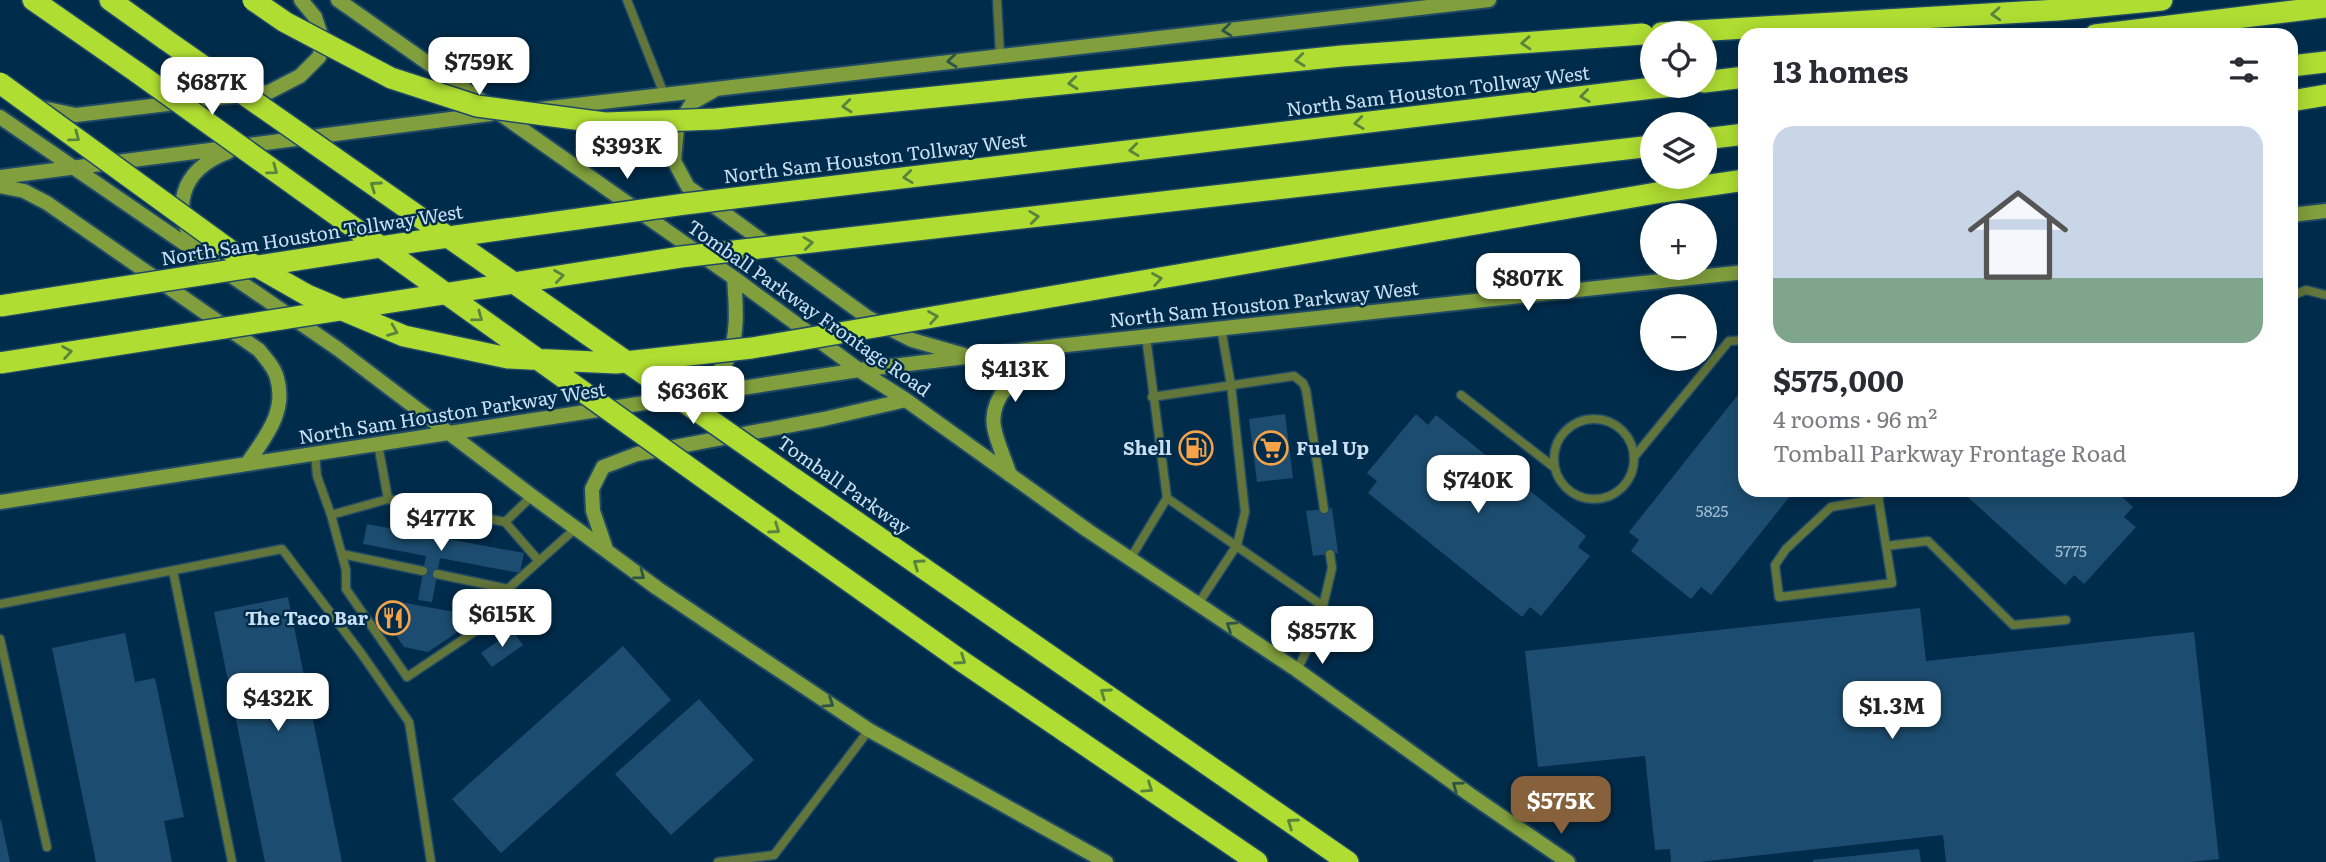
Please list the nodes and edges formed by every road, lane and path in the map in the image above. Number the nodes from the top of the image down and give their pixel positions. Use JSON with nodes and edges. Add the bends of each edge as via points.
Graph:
{"nodes":[{"id":1,"x":33,"y":0,"type":"edge"},
{"id":2,"x":110,"y":0,"type":"edge"},
{"id":3,"x":253,"y":0,"type":"edge"},
{"id":4,"x":301,"y":0,"type":"edge"},
{"id":5,"x":338,"y":0,"type":"edge"},
{"id":6,"x":627,"y":0,"type":"edge"},
{"id":7,"x":997,"y":0,"type":"edge"},
{"id":8,"x":1489,"y":0,"type":"edge"},
{"id":9,"x":2162,"y":0,"type":"edge"},
{"id":10,"x":2326,"y":7,"type":"edge"},
{"id":11,"x":1754,"y":28,"type":"edge"},
{"id":12,"x":2153,"y":28,"type":"edge"},
{"id":13,"x":1738,"y":29,"type":"edge"},
{"id":14,"x":1717,"y":30,"type":"edge"},
{"id":15,"x":1640,"y":35,"type":"edge"},
{"id":16,"x":1000,"y":55,"type":"junction"},
{"id":17,"x":2326,"y":62,"type":"edge"},
{"id":18,"x":2298,"y":65,"type":"edge"},
{"id":19,"x":1738,"y":78,"type":"edge"},
{"id":20,"x":1717,"y":80,"type":"edge"},
{"id":21,"x":0,"y":83,"type":"edge"},
{"id":22,"x":720,"y":87,"type":"junction"},
{"id":23,"x":1640,"y":90,"type":"edge"},
{"id":24,"x":664,"y":94,"type":"junction"},
{"id":25,"x":2326,"y":95,"type":"edge"},
{"id":26,"x":0,"y":96,"type":"edge"},
{"id":27,"x":2298,"y":100,"type":"edge"},
{"id":28,"x":499,"y":113,"type":"junction"},
{"id":29,"x":0,"y":117,"type":"edge"},
{"id":30,"x":1738,"y":135,"type":"edge"},
{"id":31,"x":1717,"y":137,"type":"edge"},
{"id":32,"x":249,"y":144,"type":"junction"},
{"id":33,"x":1640,"y":147,"type":"edge"},
{"id":34,"x":71,"y":167,"type":"junction"},
{"id":35,"x":0,"y":177,"type":"edge"},
{"id":36,"x":1738,"y":181,"type":"edge"},
{"id":37,"x":0,"y":186,"type":"edge"},
{"id":38,"x":2326,"y":211,"type":"edge"},
{"id":39,"x":2298,"y":214,"type":"edge"},
{"id":40,"x":210,"y":262,"type":"junction"},
{"id":41,"x":1738,"y":273,"type":"edge"},
{"id":42,"x":734,"y":278,"type":"junction"},
{"id":43,"x":2298,"y":293,"type":"edge"},
{"id":44,"x":2326,"y":295,"type":"edge"},
{"id":45,"x":0,"y":306,"type":"edge"},
{"id":46,"x":1221,"y":328,"type":"junction"},
{"id":47,"x":1146,"y":337,"type":"junction"},
{"id":48,"x":1738,"y":340,"type":"edge"},
{"id":49,"x":1057,"y":346,"type":"junction"},
{"id":50,"x":971,"y":357,"type":"junction"},
{"id":51,"x":0,"y":363,"type":"edge"},
{"id":52,"x":859,"y":370,"type":"junction"},
{"id":53,"x":1231,"y":385,"type":"junction"},
{"id":54,"x":1461,"y":395,"type":"dead end"},
{"id":55,"x":690,"y":396,"type":"junction"},
{"id":56,"x":1152,"y":397,"type":"junction"},
{"id":57,"x":906,"y":400,"type":"junction"},
{"id":58,"x":447,"y":433,"type":"junction"},
{"id":59,"x":378,"y":444,"type":"junction"},
{"id":60,"x":315,"y":453,"type":"junction"},
{"id":61,"x":1634,"y":456,"type":"junction"},
{"id":62,"x":247,"y":464,"type":"junction"},
{"id":63,"x":1555,"y":468,"type":"junction"},
{"id":64,"x":1010,"y":475,"type":"junction"},
{"id":65,"x":532,"y":496,"type":"junction"},
{"id":66,"x":1870,"y":497,"type":"edge"},
{"id":67,"x":1878,"y":497,"type":"edge"},
{"id":68,"x":1167,"y":498,"type":"junction"},
{"id":69,"x":388,"y":499,"type":"junction"},
{"id":70,"x":0,"y":502,"type":"edge"},
{"id":71,"x":1324,"y":509,"type":"dead end"},
{"id":72,"x":331,"y":515,"type":"junction"},
{"id":73,"x":506,"y":522,"type":"junction"},
{"id":74,"x":576,"y":528,"type":"junction"},
{"id":75,"x":1237,"y":545,"type":"junction"},
{"id":76,"x":1886,"y":546,"type":"junction"},
{"id":77,"x":606,"y":550,"type":"junction"},
{"id":78,"x":342,"y":554,"type":"junction"},
{"id":79,"x":1330,"y":554,"type":"dead end"},
{"id":80,"x":1130,"y":559,"type":"junction"},
{"id":81,"x":539,"y":561,"type":"junction"},
{"id":82,"x":173,"y":571,"type":"junction"},
{"id":83,"x":424,"y":571,"type":"dead end"},
{"id":84,"x":437,"y":573,"type":"dead end"},
{"id":85,"x":508,"y":589,"type":"junction"},
{"id":86,"x":0,"y":604,"type":"edge"},
{"id":87,"x":1198,"y":604,"type":"junction"},
{"id":88,"x":1323,"y":606,"type":"junction"},
{"id":89,"x":2067,"y":620,"type":"dead end"},
{"id":90,"x":0,"y":639,"type":"edge"},
{"id":91,"x":1297,"y":670,"type":"junction"},
{"id":92,"x":869,"y":730,"type":"junction"},
{"id":93,"x":47,"y":847,"type":"dead end"},
{"id":94,"x":232,"y":862,"type":"edge"},
{"id":95,"x":431,"y":862,"type":"edge"},
{"id":96,"x":719,"y":862,"type":"edge"},
{"id":97,"x":1106,"y":862,"type":"edge"},
{"id":98,"x":1257,"y":862,"type":"edge"},
{"id":99,"x":1348,"y":862,"type":"edge"},
{"id":100,"x":1568,"y":862,"type":"edge"}],
"edges":[{"from":1,"to":98,"type":"highway","one_way":true,"bridge":true,"via":[[952,654]]},
{"from":99,"to":2,"type":"highway","name":"Tomball Parkway","one_way":true,"bridge":true},
{"from":15,"to":3,"type":"highway","one_way":true,"bridge":true,"via":[[1342,56],[716,119],[605,122],[477,106],[391,78]]},
{"from":4,"to":26,"type":"main road","via":[[315,17],[322,38],[319,57],[300,76],[269,92],[76,115]]},
{"from":5,"to":28,"type":"main road","name":"Tomball Parkway Frontage Road"},
{"from":6,"to":24,"type":"lane"},
{"from":7,"to":16,"type":"lane"},
{"from":8,"to":16,"type":"main road","one_way":true},
{"from":9,"to":11,"type":"highway","one_way":true},
{"from":10,"to":12,"type":"highway"},
{"from":13,"to":14,"type":"highway","one_way":true},
{"from":16,"to":22,"type":"main road","one_way":true},
{"from":17,"to":18,"type":"highway"},
{"from":19,"to":20,"type":"highway"},
{"from":21,"to":36,"type":"highway","one_way":true,"bridge":true,"via":[[238,256],[307,295],[404,336],[508,358],[616,363],[752,348]]},
{"from":22,"to":24,"type":"main road"},
{"from":22,"to":50,"type":"main road","via":[[692,103],[677,127],[674,161],[688,187],[867,317],[912,340]]},
{"from":23,"to":45,"type":"highway","name":"North Sam Houston Tollway West","one_way":true,"bridge":true,"via":[[685,204]]},
{"from":24,"to":28,"type":"main road"},
{"from":25,"to":27,"type":"highway"},
{"from":28,"to":32,"type":"main road"},
{"from":28,"to":42,"type":"main road","name":"Tomball Parkway Frontage Road"},
{"from":29,"to":34,"type":"main road"},
{"from":30,"to":31,"type":"highway"},
{"from":32,"to":34,"type":"main road"},
{"from":32,"to":40,"type":"main road","via":[[204,164],[186,184],[186,226]]},
{"from":51,"to":33,"type":"highway","one_way":true,"bridge":true,"via":[[681,257]]},
{"from":34,"to":35,"type":"main road"},
{"from":34,"to":40,"type":"main road"},
{"from":37,"to":62,"type":"main road","via":[[47,203],[259,350],[277,376],[280,400],[275,422]]},
{"from":38,"to":39,"type":"main road"},
{"from":40,"to":58,"type":"main road","via":[[338,349]]},
{"from":41,"to":46,"type":"main road","name":"North Sam Houston Parkway West"},
{"from":42,"to":52,"type":"main road","name":"Tomball Parkway Frontage Road"},
{"from":42,"to":55,"type":"main road","via":[[737,311],[726,361]]},
{"from":43,"to":44,"type":"lane","via":[[2306,290]]},
{"from":46,"to":47,"type":"main road","name":"North Sam Houston Parkway West"},
{"from":46,"to":53,"type":"lane"},
{"from":47,"to":49,"type":"main road","name":"North Sam Houston Parkway West"},
{"from":47,"to":56,"type":"lane"},
{"from":48,"to":61,"type":"lane","via":[[1729,341]]},
{"from":49,"to":50,"type":"main road","name":"North Sam Houston Parkway West"},
{"from":49,"to":64,"type":"main road","via":[[1016,378],[993,411],[994,429]]},
{"from":50,"to":52,"type":"main road","name":"North Sam Houston Parkway West"},
{"from":52,"to":55,"type":"main road","name":"North Sam Houston Parkway West"},
{"from":52,"to":57,"type":"main road","name":"Tomball Parkway Frontage Road"},
{"from":53,"to":56,"type":"lane"},
{"from":53,"to":71,"type":"lane","via":[[1294,376],[1303,383]]},
{"from":53,"to":75,"type":"lane","via":[[1245,512]]},
{"from":54,"to":63,"type":"lane"},
{"from":55,"to":58,"type":"main road","name":"North Sam Houston Parkway West"},
{"from":56,"to":68,"type":"lane"},
{"from":57,"to":64,"type":"main road","name":"Tomball Parkway Frontage Road"},
{"from":57,"to":77,"type":"main road","via":[[637,454],[603,467],[592,489],[593,511]]},
{"from":58,"to":59,"type":"main road","name":"North Sam Houston Parkway West"},
{"from":58,"to":65,"type":"main road"},
{"from":59,"to":60,"type":"main road","name":"North Sam Houston Parkway West"},
{"from":59,"to":69,"type":"lane"},
{"from":60,"to":62,"type":"main road","name":"North Sam Houston Parkway West"},
{"from":60,"to":72,"type":"lane","via":[[317,476]]},
{"from":61,"to":63,"type":"lane","via":[[1634,469],[1619,491],[1594,499],[1569,490]]},
{"from":61,"to":63,"type":"lane","via":[[1631,443],[1614,423],[1588,419],[1575,424],[1558,442]]},
{"from":62,"to":70,"type":"main road","name":"North Sam Houston Parkway West"},
{"from":64,"to":80,"type":"main road","name":"Tomball Parkway Frontage Road"},
{"from":65,"to":73,"type":"lane"},
{"from":65,"to":74,"type":"main road"},
{"from":66,"to":76,"type":"lane","via":[[1831,507],[1786,549],[1775,565],[1779,597],[1892,583]]},
{"from":67,"to":76,"type":"lane"},
{"from":68,"to":75,"type":"lane"},
{"from":68,"to":80,"type":"lane"},
{"from":69,"to":72,"type":"lane"},
{"from":69,"to":73,"type":"lane"},
{"from":72,"to":78,"type":"lane"},
{"from":73,"to":81,"type":"lane"},
{"from":74,"to":77,"type":"main road"},
{"from":74,"to":81,"type":"lane"},
{"from":75,"to":87,"type":"lane"},
{"from":75,"to":88,"type":"lane"},
{"from":76,"to":89,"type":"lane","via":[[1928,541],[2013,625]]},
{"from":77,"to":92,"type":"main road","one_way":true},
{"from":78,"to":83,"type":"lane"},
{"from":78,"to":85,"type":"lane","via":[[346,589],[407,677],[501,614]]},
{"from":79,"to":88,"type":"lane","via":[[1332,568]]},
{"from":80,"to":87,"type":"main road","name":"Tomball Parkway Frontage Road"},
{"from":81,"to":85,"type":"lane"},
{"from":82,"to":86,"type":"lane"},
{"from":82,"to":94,"type":"lane"},
{"from":82,"to":95,"type":"lane","via":[[282,550],[409,722]]},
{"from":84,"to":85,"type":"lane"},
{"from":91,"to":87,"type":"main road","name":"Tomball Parkway Frontage Road","one_way":true},
{"from":88,"to":91,"type":"lane","via":[[1325,613]]},
{"from":90,"to":93,"type":"lane"},
{"from":100,"to":91,"type":"main road","name":"Tomball Parkway Frontage Road","one_way":true},
{"from":92,"to":96,"type":"lane","via":[[774,855]]},
{"from":92,"to":97,"type":"main road"}]}
